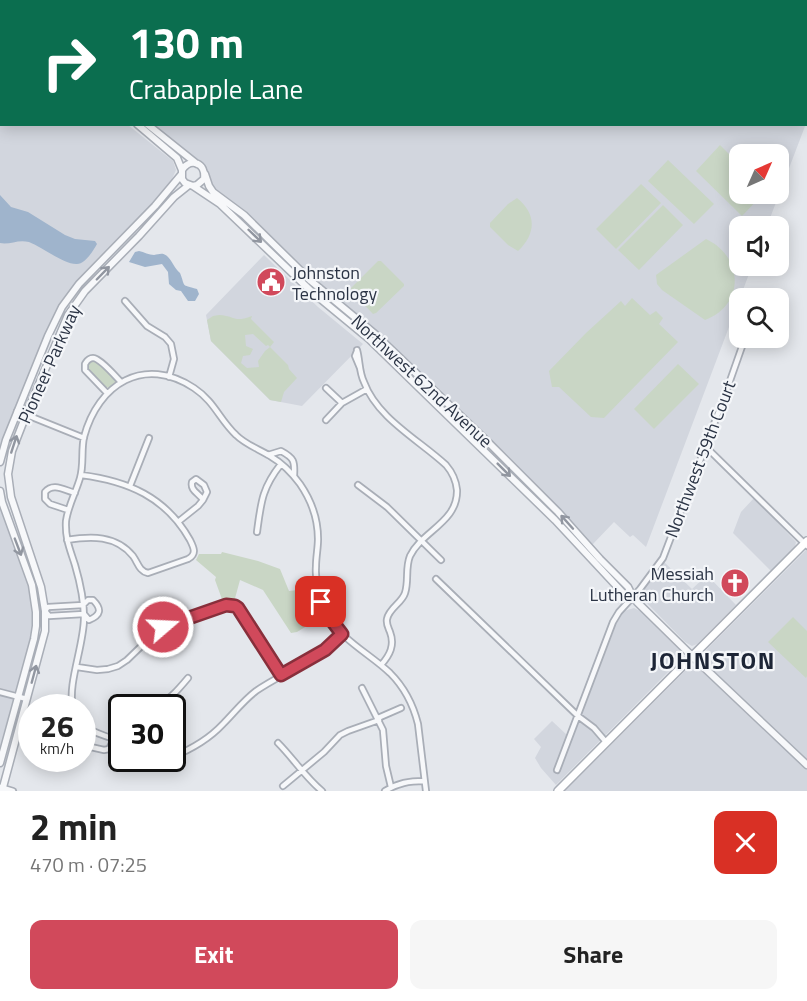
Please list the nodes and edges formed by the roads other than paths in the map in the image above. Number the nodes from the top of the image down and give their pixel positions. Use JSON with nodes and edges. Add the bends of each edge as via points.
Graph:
{"nodes":[{"id":1,"x":139,"y":126,"type":"edge"},
{"id":2,"x":150,"y":126,"type":"edge"},
{"id":3,"x":197,"y":164,"type":"junction"},
{"id":4,"x":182,"y":172,"type":"junction"},
{"id":5,"x":204,"y":174,"type":"junction"},
{"id":6,"x":191,"y":186,"type":"junction"},
{"id":7,"x":125,"y":300,"type":"dead end"},
{"id":8,"x":741,"y":348,"type":"edge"},
{"id":9,"x":360,"y":368,"type":"dead end"},
{"id":10,"x":169,"y":377,"type":"junction"},
{"id":11,"x":121,"y":382,"type":"junction"},
{"id":12,"x":326,"y":388,"type":"dead end"},
{"id":13,"x":367,"y":389,"type":"junction"},
{"id":14,"x":107,"y":393,"type":"junction"},
{"id":15,"x":342,"y":403,"type":"junction"},
{"id":16,"x":17,"y":411,"type":"junction"},
{"id":17,"x":26,"y":414,"type":"junction"},
{"id":18,"x":326,"y":420,"type":"dead end"},
{"id":19,"x":84,"y":438,"type":"junction"},
{"id":20,"x":149,"y":438,"type":"dead end"},
{"id":21,"x":705,"y":446,"type":"junction"},
{"id":22,"x":268,"y":455,"type":"junction"},
{"id":23,"x":0,"y":462,"type":"edge"},
{"id":24,"x":281,"y":464,"type":"junction"},
{"id":25,"x":8,"y":474,"type":"junction"},
{"id":26,"x":0,"y":475,"type":"edge"},
{"id":27,"x":81,"y":475,"type":"junction"},
{"id":28,"x":294,"y":476,"type":"junction"},
{"id":29,"x":358,"y":485,"type":"dead end"},
{"id":30,"x":130,"y":486,"type":"junction"},
{"id":31,"x":0,"y":491,"type":"edge"},
{"id":32,"x":75,"y":493,"type":"junction"},
{"id":33,"x":203,"y":500,"type":"dead end"},
{"id":34,"x":68,"y":510,"type":"junction"},
{"id":35,"x":178,"y":522,"type":"junction"},
{"id":36,"x":258,"y":532,"type":"dead end"},
{"id":37,"x":67,"y":540,"type":"junction"},
{"id":38,"x":421,"y":540,"type":"junction"},
{"id":39,"x":806,"y":544,"type":"edge"},
{"id":40,"x":441,"y":560,"type":"dead end"},
{"id":41,"x":436,"y":579,"type":"dead end"},
{"id":42,"x":633,"y":597,"type":"junction"},
{"id":43,"x":83,"y":605,"type":"junction"},
{"id":44,"x":45,"y":611,"type":"junction"},
{"id":45,"x":36,"y":612,"type":"junction"},
{"id":46,"x":84,"y":616,"type":"junction"},
{"id":47,"x":342,"y":634,"type":"junction"},
{"id":48,"x":692,"y":656,"type":"junction"},
{"id":49,"x":381,"y":665,"type":"junction"},
{"id":50,"x":77,"y":667,"type":"junction"},
{"id":51,"x":281,"y":675,"type":"junction"},
{"id":52,"x":188,"y":678,"type":"dead end"},
{"id":53,"x":362,"y":688,"type":"dead end"},
{"id":54,"x":0,"y":692,"type":"edge"},
{"id":55,"x":20,"y":694,"type":"edge"},
{"id":56,"x":28,"y":694,"type":"edge"},
{"id":57,"x":72,"y":694,"type":"edge"},
{"id":58,"x":174,"y":694,"type":"edge"},
{"id":59,"x":18,"y":697,"type":"edge"},
{"id":60,"x":18,"y":700,"type":"edge"},
{"id":61,"x":401,"y":708,"type":"dead end"},
{"id":62,"x":578,"y":716,"type":"junction"},
{"id":63,"x":378,"y":719,"type":"junction"},
{"id":64,"x":18,"y":731,"type":"edge"},
{"id":65,"x":606,"y":742,"type":"junction"},
{"id":66,"x":278,"y":743,"type":"dead end"},
{"id":67,"x":186,"y":751,"type":"edge"},
{"id":68,"x":0,"y":763,"type":"edge"},
{"id":69,"x":807,"y":765,"type":"edge"},
{"id":70,"x":557,"y":770,"type":"dead end"},
{"id":71,"x":302,"y":771,"type":"junction"},
{"id":72,"x":424,"y":781,"type":"junction"},
{"id":73,"x":283,"y":786,"type":"dead end"},
{"id":74,"x":391,"y":787,"type":"junction"},
{"id":75,"x":2,"y":789,"type":"edge"},
{"id":76,"x":14,"y":791,"type":"edge"},
{"id":77,"x":322,"y":791,"type":"edge"},
{"id":78,"x":385,"y":791,"type":"edge"},
{"id":79,"x":426,"y":791,"type":"edge"},
{"id":80,"x":558,"y":791,"type":"edge"}],
"edges":[{"from":1,"to":4,"type":"street","via":[[177,158]]},
{"from":2,"to":3,"type":"street"},
{"from":3,"to":4,"type":"street","via":[[188,164]]},
{"from":3,"to":5,"type":"street"},
{"from":4,"to":6,"type":"street","via":[[185,183]]},
{"from":4,"to":16,"type":"street","name":"Pioneer Parkway","via":[[70,295],[56,318]]},
{"from":5,"to":6,"type":"street","via":[[201,183]]},
{"from":42,"to":5,"type":"street","name":"Northwest 62nd Avenue","one_way":true,"via":[[558,512],[487,441],[375,334],[311,281],[244,215],[213,192]]},
{"from":17,"to":6,"type":"street","name":"Pioneer Parkway","one_way":true,"via":[[76,302],[174,197]]},
{"from":6,"to":42,"type":"street","name":"Northwest 62nd Avenue","one_way":true,"via":[[232,214],[312,292],[369,339],[555,520],[623,593]]},
{"from":7,"to":10,"type":"street","via":[[147,326],[171,344],[174,359]]},
{"from":8,"to":21,"type":"street","name":"Northwest 59th Court"},
{"from":9,"to":13,"type":"street"},
{"from":10,"to":11,"type":"street","via":[[142,374]]},
{"from":10,"to":22,"type":"street","via":[[199,391],[237,437]]},
{"from":11,"to":14,"type":"street"},
{"from":11,"to":14,"type":"street","via":[[99,360],[89,359],[85,370]]},
{"from":12,"to":15,"type":"street"},
{"from":13,"to":15,"type":"street"},
{"from":13,"to":38,"type":"street","via":[[381,411],[446,465],[455,481],[457,493],[452,511]]},
{"from":14,"to":19,"type":"street"},
{"from":15,"to":18,"type":"street"},
{"from":16,"to":17,"type":"street"},
{"from":16,"to":23,"type":"street","name":"Pioneer Parkway"},
{"from":17,"to":19,"type":"street"},
{"from":25,"to":17,"type":"street","name":"Pioneer Parkway","one_way":true},
{"from":19,"to":27,"type":"street"},
{"from":20,"to":30,"type":"street"},
{"from":21,"to":39,"type":"street"},
{"from":21,"to":42,"type":"street","name":"Northwest 59th Court","via":[[663,558]]},
{"from":22,"to":24,"type":"street"},
{"from":22,"to":28,"type":"street","via":[[281,451],[290,456],[295,464]]},
{"from":24,"to":28,"type":"street"},
{"from":24,"to":36,"type":"street","via":[[263,493]]},
{"from":25,"to":26,"type":"street"},
{"from":25,"to":44,"type":"street","name":"Pioneer Parkway","via":[[11,497],[41,587]]},
{"from":27,"to":30,"type":"street"},
{"from":27,"to":32,"type":"street"},
{"from":28,"to":47,"type":"street","via":[[316,520],[319,594]]},
{"from":29,"to":38,"type":"street"},
{"from":30,"to":35,"type":"street","via":[[161,504]]},
{"from":31,"to":45,"type":"street","one_way":true,"via":[[32,585]]},
{"from":32,"to":34,"type":"street"},
{"from":32,"to":34,"type":"street","via":[[55,486],[45,492],[47,501]]},
{"from":33,"to":35,"type":"street"},
{"from":34,"to":37,"type":"street"},
{"from":35,"to":37,"type":"street","via":[[194,554],[148,573],[141,571],[130,553],[112,541],[95,537]]},
{"from":37,"to":43,"type":"street"},
{"from":38,"to":40,"type":"street"},
{"from":38,"to":49,"type":"street","via":[[409,559],[405,593],[388,615],[392,646]]},
{"from":39,"to":48,"type":"main road"},
{"from":41,"to":62,"type":"street"},
{"from":42,"to":48,"type":"street","name":"Northwest 62nd Avenue"},
{"from":42,"to":62,"type":"street","name":"Northwest 59th Court","via":[[613,623]]},
{"from":43,"to":44,"type":"street","via":[[48,607]]},
{"from":43,"to":46,"type":"street"},
{"from":43,"to":46,"type":"street","via":[[93,600],[99,608],[96,617],[89,620]]},
{"from":44,"to":45,"type":"street"},
{"from":44,"to":46,"type":"street","via":[[49,616]]},
{"from":56,"to":44,"type":"street","name":"Pioneer Parkway","one_way":true,"via":[[45,631]]},
{"from":45,"to":55,"type":"street","via":[[34,639]]},
{"from":46,"to":50,"type":"street"},
{"from":47,"to":49,"type":"street"},
{"from":47,"to":51,"type":"street","via":[[325,650]]},
{"from":48,"to":65,"type":"main road"},
{"from":48,"to":69,"type":"street","name":"Northwest 62nd Avenue"},
{"from":49,"to":72,"type":"street","via":[[401,686],[411,704]]},
{"from":50,"to":51,"type":"street","via":[[97,670],[118,666],[163,627],[230,605],[238,608]]},
{"from":50,"to":57,"type":"street"},
{"from":51,"to":67,"type":"street"},
{"from":52,"to":58,"type":"street"},
{"from":53,"to":63,"type":"street"},
{"from":54,"to":59,"type":"street"},
{"from":60,"to":68,"type":"street"},
{"from":61,"to":63,"type":"street"},
{"from":62,"to":65,"type":"street"},
{"from":62,"to":70,"type":"street","name":"Northwest 59th Court"},
{"from":63,"to":71,"type":"street","via":[[340,735]]},
{"from":63,"to":74,"type":"street"},
{"from":64,"to":75,"type":"street","name":"Pioneer Parkway"},
{"from":65,"to":80,"type":"main road"},
{"from":66,"to":71,"type":"street"},
{"from":71,"to":73,"type":"street"},
{"from":71,"to":77,"type":"street"},
{"from":72,"to":74,"type":"street"},
{"from":72,"to":79,"type":"street"},
{"from":74,"to":78,"type":"street"},
{"from":75,"to":76,"type":"street"}]}
